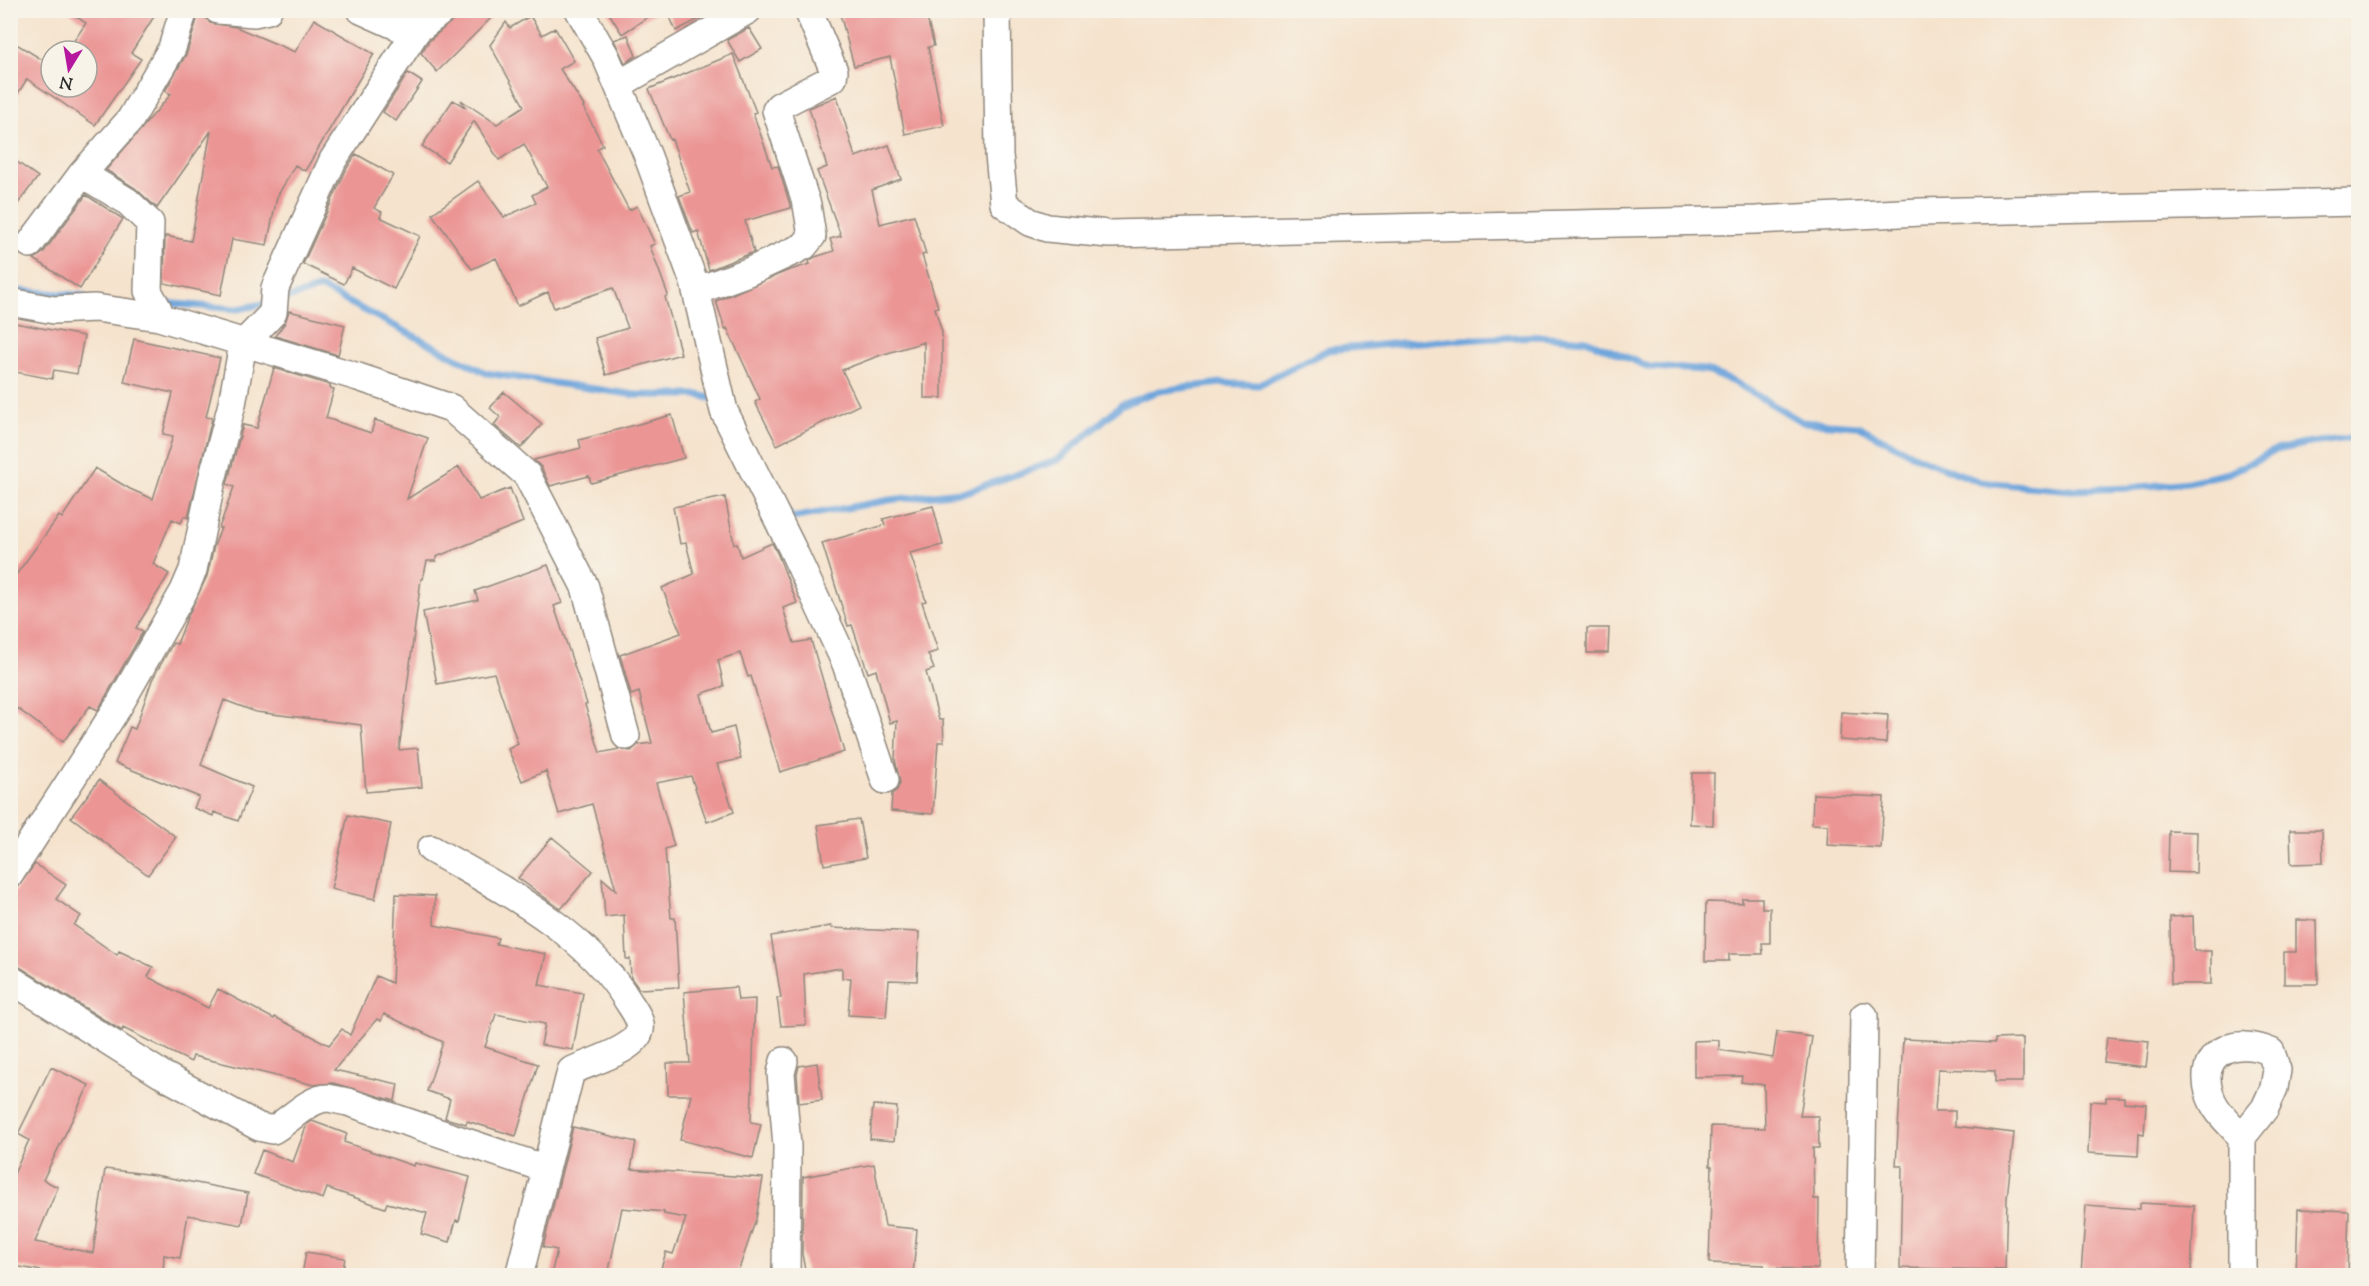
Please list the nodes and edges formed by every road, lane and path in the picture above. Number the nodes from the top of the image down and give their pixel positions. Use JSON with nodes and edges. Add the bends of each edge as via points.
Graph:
{"nodes":[{"id":1,"x":184,"y":10,"type":"edge"},
{"id":2,"x":218,"y":10,"type":"edge"},
{"id":3,"x":268,"y":10,"type":"edge"},
{"id":4,"x":360,"y":10,"type":"edge"},
{"id":5,"x":443,"y":10,"type":"edge"},
{"id":6,"x":579,"y":10,"type":"edge"},
{"id":7,"x":748,"y":10,"type":"edge"},
{"id":8,"x":808,"y":10,"type":"edge"},
{"id":9,"x":997,"y":10,"type":"edge"},
{"id":10,"x":417,"y":30,"type":"junction"},
{"id":11,"x":618,"y":85,"type":"junction"},
{"id":12,"x":82,"y":174,"type":"junction"},
{"id":13,"x":2358,"y":202,"type":"edge"},
{"id":14,"x":30,"y":244,"type":"dead end"},
{"id":15,"x":696,"y":291,"type":"junction"},
{"id":16,"x":10,"y":302,"type":"edge"},
{"id":17,"x":155,"y":306,"type":"junction"},
{"id":18,"x":243,"y":344,"type":"junction"},
{"id":19,"x":626,"y":736,"type":"dead end"},
{"id":20,"x":885,"y":780,"type":"dead end"},
{"id":21,"x":431,"y":849,"type":"dead end"},
{"id":22,"x":10,"y":874,"type":"edge"},
{"id":23,"x":10,"y":979,"type":"edge"},
{"id":24,"x":1864,"y":1016,"type":"dead end"},
{"id":25,"x":784,"y":1061,"type":"dead end"},
{"id":26,"x":2242,"y":1137,"type":"dead end"},
{"id":27,"x":546,"y":1168,"type":"junction"},
{"id":28,"x":519,"y":1275,"type":"edge"},
{"id":29,"x":786,"y":1275,"type":"edge"},
{"id":30,"x":1860,"y":1275,"type":"edge"},
{"id":31,"x":2242,"y":1275,"type":"edge"}],
"edges":[{"from":1,"to":12,"type":"street","via":[[172,48],[130,120]]},
{"from":2,"to":3,"type":"street"},
{"from":4,"to":10,"type":"street","via":[[399,27]]},
{"from":5,"to":10,"type":"street"},
{"from":6,"to":11,"type":"street"},
{"from":7,"to":11,"type":"street"},
{"from":8,"to":15,"type":"street","via":[[834,71],[833,78],[776,110],[807,205],[812,236],[798,249]]},
{"from":9,"to":13,"type":"street","via":[[999,155],[1004,204],[1030,222],[1047,228],[1109,234],[1405,229]]},
{"from":10,"to":18,"type":"street","via":[[333,160],[274,301]]},
{"from":11,"to":15,"type":"street"},
{"from":12,"to":14,"type":"street"},
{"from":12,"to":17,"type":"street","via":[[127,201],[150,223]]},
{"from":15,"to":20,"type":"street","via":[[721,401],[846,664]]},
{"from":16,"to":17,"type":"street","via":[[54,310]]},
{"from":17,"to":18,"type":"street"},
{"from":18,"to":19,"type":"street","via":[[452,408],[527,475],[585,587]]},
{"from":18,"to":22,"type":"street","via":[[232,404],[184,591],[118,707]]},
{"from":21,"to":27,"type":"street","via":[[557,927],[596,960],[639,1018],[640,1030],[633,1041],[615,1054],[571,1071]]},
{"from":23,"to":27,"type":"street","via":[[161,1074],[259,1126],[273,1130],[310,1103],[326,1098]]},
{"from":24,"to":30,"type":"street"},
{"from":25,"to":29,"type":"street","via":[[781,1073],[787,1146]]},
{"from":26,"to":31,"type":"street"},
{"from":27,"to":28,"type":"street"}]}
